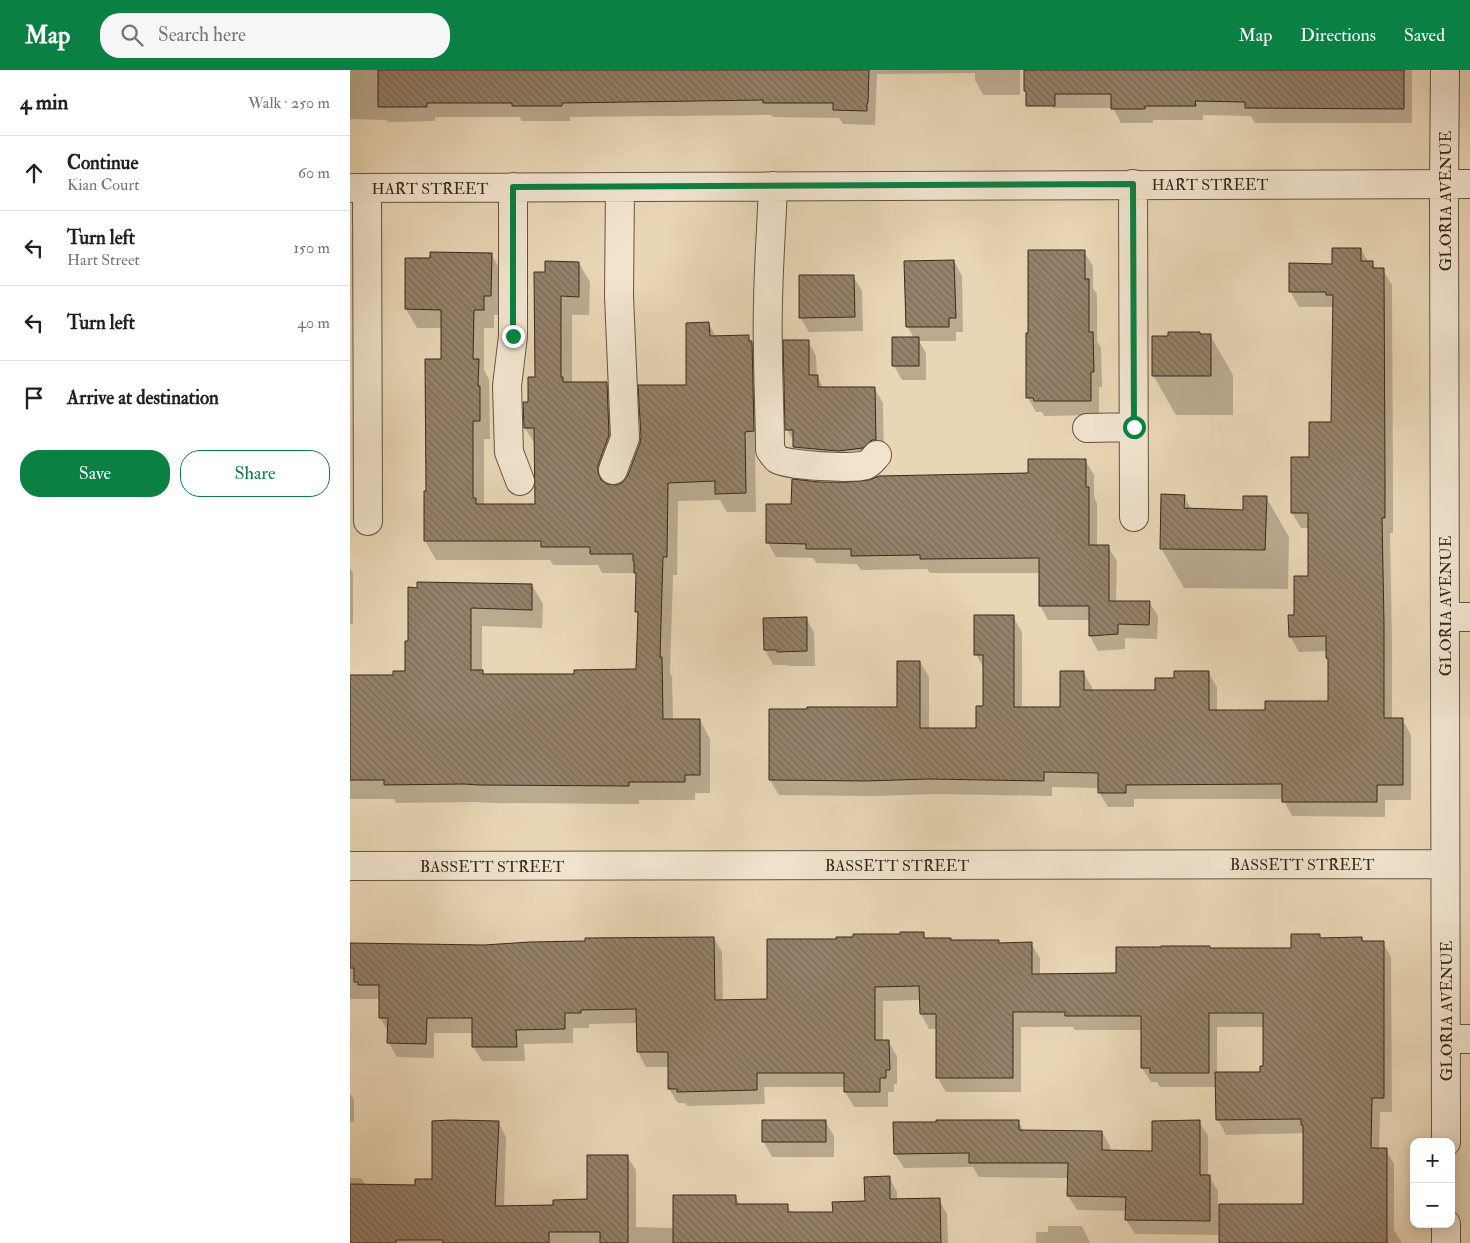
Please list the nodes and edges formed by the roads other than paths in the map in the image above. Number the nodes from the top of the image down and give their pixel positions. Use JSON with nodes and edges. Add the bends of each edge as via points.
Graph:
{"nodes":[{"id":1,"x":1445,"y":70,"type":"edge"},
{"id":2,"x":1133,"y":184,"type":"junction"},
{"id":3,"x":1457,"y":184,"type":"edge"},
{"id":4,"x":773,"y":186,"type":"junction"},
{"id":5,"x":513,"y":187,"type":"junction"},
{"id":6,"x":620,"y":187,"type":"junction"},
{"id":7,"x":358,"y":188,"type":"edge"},
{"id":8,"x":1134,"y":427,"type":"junction"},
{"id":9,"x":1087,"y":428,"type":"dead end"},
{"id":10,"x":359,"y":434,"type":"edge"},
{"id":11,"x":878,"y":455,"type":"dead end"},
{"id":12,"x":614,"y":470,"type":"dead end"},
{"id":13,"x":520,"y":480,"type":"dead end"},
{"id":14,"x":1134,"y":517,"type":"dead end"},
{"id":15,"x":368,"y":520,"type":"dead end"},
{"id":16,"x":1457,"y":617,"type":"edge"},
{"id":17,"x":1445,"y":864,"type":"junction"},
{"id":18,"x":350,"y":866,"type":"edge"},
{"id":19,"x":1458,"y":1039,"type":"edge"},
{"id":20,"x":1446,"y":1138,"type":"edge"},
{"id":21,"x":1446,"y":1228,"type":"edge"},
{"id":22,"x":1446,"y":1243,"type":"edge"}],
"edges":[{"from":1,"to":3,"type":"street","name":"GLORIA AVENUE"},
{"from":2,"to":3,"type":"street","name":"HART STREET"},
{"from":2,"to":4,"type":"street","name":"HART STREET"},
{"from":2,"to":8,"type":"street"},
{"from":3,"to":16,"type":"street","name":"GLORIA AVENUE"},
{"from":4,"to":6,"type":"street","name":"HART STREET"},
{"from":4,"to":11,"type":"street","via":[[768,290],[770,450],[778,459],[811,466],[857,467],[868,464]]},
{"from":5,"to":6,"type":"street","name":"HART STREET"},
{"from":5,"to":7,"type":"street","name":"HART STREET"},
{"from":5,"to":13,"type":"street","via":[[509,452]]},
{"from":6,"to":12,"type":"street","via":[[618,296],[625,438]]},
{"from":7,"to":10,"type":"street"},
{"from":8,"to":9,"type":"street"},
{"from":8,"to":14,"type":"street"},
{"from":10,"to":15,"type":"street"},
{"from":16,"to":17,"type":"street","name":"GLORIA AVENUE"},
{"from":17,"to":18,"type":"street","name":"BASSETT STREET"},
{"from":17,"to":19,"type":"street","name":"GLORIA AVENUE"},
{"from":19,"to":20,"type":"street","name":"GLORIA AVENUE"},
{"from":21,"to":22,"type":"street"}]}
